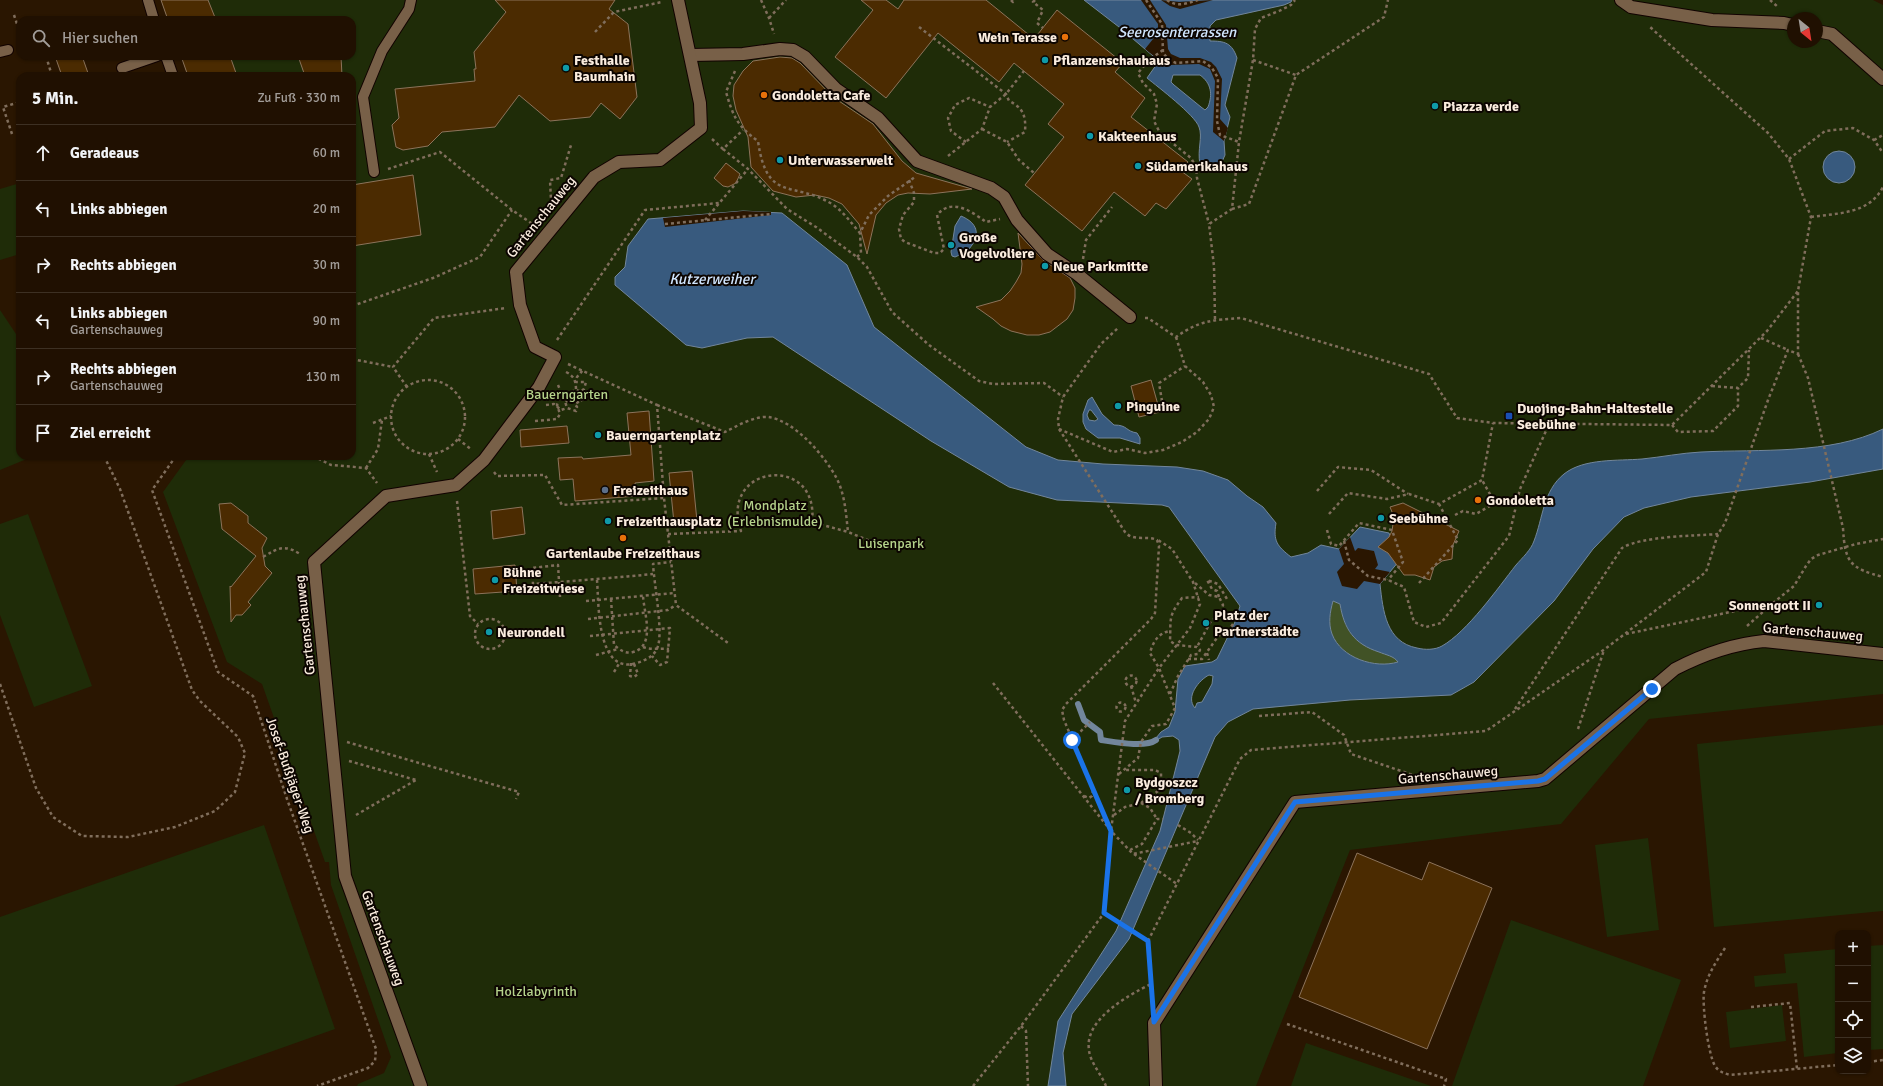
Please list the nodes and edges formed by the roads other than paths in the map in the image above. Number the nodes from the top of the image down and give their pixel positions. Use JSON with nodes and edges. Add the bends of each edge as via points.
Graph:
{"nodes":[{"id":1,"x":148,"y":0,"type":"edge"},
{"id":2,"x":411,"y":0,"type":"edge"},
{"id":3,"x":678,"y":0,"type":"edge"},
{"id":4,"x":1621,"y":0,"type":"edge"},
{"id":5,"x":153,"y":16,"type":"edge"},
{"id":6,"x":1787,"y":24,"type":"edge"},
{"id":7,"x":1823,"y":32,"type":"edge"},
{"id":8,"x":691,"y":55,"type":"junction"},
{"id":9,"x":145,"y":60,"type":"edge"},
{"id":10,"x":167,"y":60,"type":"edge"},
{"id":11,"x":122,"y":68,"type":"dead end"},
{"id":12,"x":172,"y":72,"type":"edge"},
{"id":13,"x":1883,"y":79,"type":"edge"},
{"id":14,"x":374,"y":172,"type":"dead end"},
{"id":15,"x":1130,"y":317,"type":"road end"},
{"id":16,"x":1883,"y":654,"type":"edge"},
{"id":17,"x":421,"y":1086,"type":"edge"},
{"id":18,"x":1156,"y":1086,"type":"edge"}],
"edges":[{"from":1,"to":5,"type":"lane"},
{"from":2,"to":14,"type":"lane","via":[[410,8],[382,51],[363,97]]},
{"from":3,"to":8,"type":"street"},
{"from":4,"to":6,"type":"street","via":[[1631,7],[1712,20]]},
{"from":7,"to":13,"type":"street","via":[[1832,34]]},
{"from":8,"to":15,"type":"street","via":[[743,54],[780,49],[793,50],[805,57],[836,90],[878,118],[917,161],[991,188],[1004,197],[1017,220],[1047,254]]},
{"from":8,"to":17,"type":"street","name":"Gartenschauweg","via":[[700,103],[701,128],[660,160],[619,162],[594,177],[516,272],[520,305],[535,347],[551,355],[539,387],[484,460],[456,485],[386,496],[314,562],[345,876]]},
{"from":9,"to":11,"type":"lane"},
{"from":10,"to":12,"type":"lane"},
{"from":16,"to":18,"type":"street","name":"Gartenschauweg","via":[[1764,641],[1750,642],[1694,659],[1675,669],[1545,779],[1434,792],[1295,802],[1154,1022]]}]}
